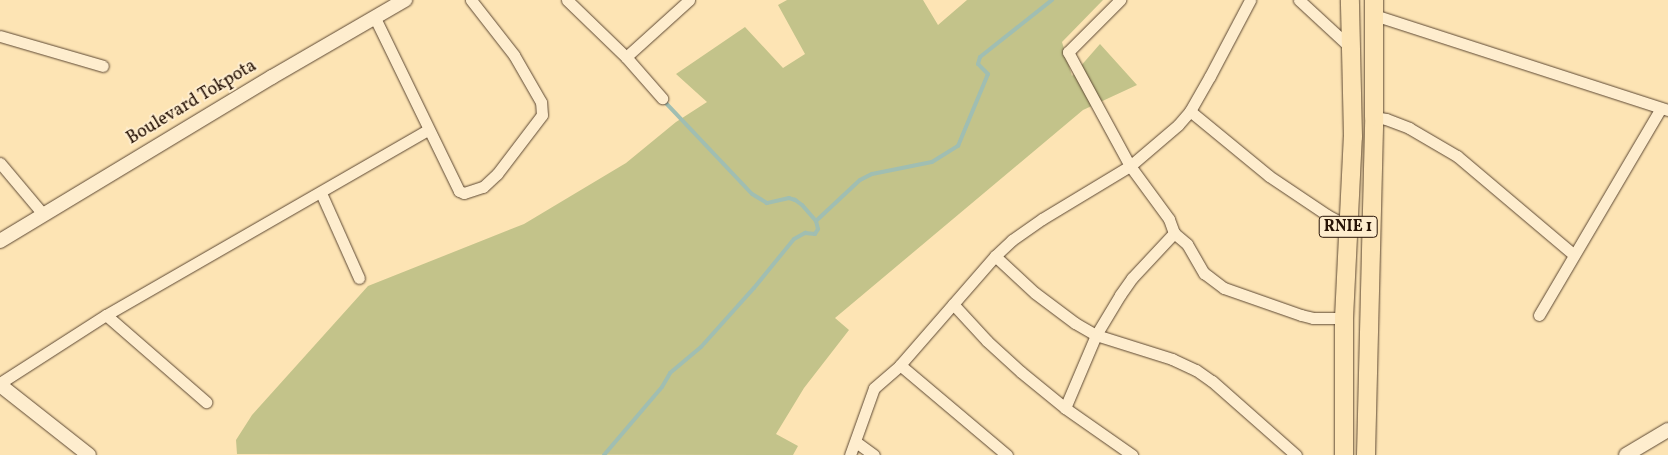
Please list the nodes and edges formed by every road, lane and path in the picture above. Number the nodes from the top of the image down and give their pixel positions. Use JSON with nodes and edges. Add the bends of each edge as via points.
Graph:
{"nodes":[{"id":1,"x":405,"y":0,"type":"edge"},
{"id":2,"x":471,"y":0,"type":"edge"},
{"id":3,"x":567,"y":0,"type":"edge"},
{"id":4,"x":689,"y":0,"type":"edge"},
{"id":5,"x":1120,"y":0,"type":"edge"},
{"id":6,"x":1250,"y":0,"type":"edge"},
{"id":7,"x":1299,"y":0,"type":"edge"},
{"id":8,"x":1350,"y":0,"type":"edge"},
{"id":9,"x":1374,"y":7,"type":"edge"},
{"id":10,"x":375,"y":18,"type":"junction"},
{"id":11,"x":0,"y":36,"type":"edge"},
{"id":12,"x":1352,"y":48,"type":"junction"},
{"id":13,"x":626,"y":57,"type":"junction"},
{"id":14,"x":102,"y":66,"type":"dead end"},
{"id":15,"x":662,"y":98,"type":"dead end"},
{"id":16,"x":1664,"y":109,"type":"edge"},
{"id":17,"x":1190,"y":111,"type":"junction"},
{"id":18,"x":1374,"y":117,"type":"junction"},
{"id":19,"x":428,"y":130,"type":"junction"},
{"id":20,"x":0,"y":164,"type":"edge"},
{"id":21,"x":1130,"y":166,"type":"junction"},
{"id":22,"x":321,"y":193,"type":"junction"},
{"id":23,"x":43,"y":214,"type":"junction"},
{"id":24,"x":1348,"y":226,"type":"junction"},
{"id":25,"x":1174,"y":233,"type":"junction"},
{"id":26,"x":0,"y":241,"type":"edge"},
{"id":27,"x":995,"y":256,"type":"junction"},
{"id":28,"x":1574,"y":256,"type":"junction"},
{"id":29,"x":359,"y":278,"type":"dead end"},
{"id":30,"x":953,"y":304,"type":"junction"},
{"id":31,"x":106,"y":315,"type":"junction"},
{"id":32,"x":1539,"y":315,"type":"dead end"},
{"id":33,"x":1344,"y":318,"type":"junction"},
{"id":34,"x":1096,"y":335,"type":"junction"},
{"id":35,"x":900,"y":365,"type":"junction"},
{"id":36,"x":0,"y":384,"type":"edge"},
{"id":37,"x":206,"y":402,"type":"dead end"},
{"id":38,"x":1065,"y":408,"type":"junction"},
{"id":39,"x":1668,"y":430,"type":"edge"},
{"id":40,"x":856,"y":442,"type":"junction"},
{"id":41,"x":84,"y":453,"type":"edge"},
{"id":42,"x":850,"y":455,"type":"edge"},
{"id":43,"x":874,"y":455,"type":"edge"},
{"id":44,"x":1006,"y":455,"type":"edge"},
{"id":45,"x":1132,"y":455,"type":"edge"},
{"id":46,"x":1296,"y":455,"type":"edge"},
{"id":47,"x":1344,"y":455,"type":"edge"},
{"id":48,"x":1366,"y":455,"type":"edge"},
{"id":49,"x":1626,"y":455,"type":"edge"}],
"edges":[{"from":1,"to":10,"type":"street","name":"Boulevard Tokpota"},
{"from":2,"to":19,"type":"street","via":[[514,55],[541,102],[542,115],[497,174],[483,186],[464,193],[458,191]]},
{"from":3,"to":13,"type":"street"},
{"from":4,"to":13,"type":"street"},
{"from":5,"to":21,"type":"street","via":[[1068,52]]},
{"from":6,"to":17,"type":"street"},
{"from":7,"to":12,"type":"street"},
{"from":8,"to":12,"type":"highway","number":"RNIE 1"},
{"from":9,"to":16,"type":"street"},
{"from":9,"to":18,"type":"highway","number":"RNIE 1"},
{"from":10,"to":19,"type":"street"},
{"from":10,"to":23,"type":"street","name":"Boulevard Tokpota"},
{"from":11,"to":14,"type":"street"},
{"from":12,"to":24,"type":"highway","number":"RNIE 1","via":[[1353,137]]},
{"from":13,"to":15,"type":"street"},
{"from":16,"to":28,"type":"street"},
{"from":17,"to":21,"type":"street"},
{"from":17,"to":24,"type":"street","via":[[1270,176]]},
{"from":18,"to":28,"type":"street","via":[[1409,128],[1457,156]]},
{"from":18,"to":48,"type":"highway","number":"RNIE 1"},
{"from":19,"to":22,"type":"street"},
{"from":20,"to":23,"type":"street"},
{"from":21,"to":25,"type":"street","via":[[1169,219]]},
{"from":21,"to":27,"type":"street","via":[[1042,219]]},
{"from":22,"to":29,"type":"street"},
{"from":22,"to":31,"type":"street"},
{"from":23,"to":26,"type":"street","name":"Boulevard Tokpota"},
{"from":24,"to":33,"type":"highway","number":"RNIE 1"},
{"from":25,"to":33,"type":"street","via":[[1188,244],[1204,273],[1224,288],[1313,318]]},
{"from":25,"to":34,"type":"street","via":[[1132,278]]},
{"from":27,"to":30,"type":"street"},
{"from":27,"to":34,"type":"street","via":[[1035,293]]},
{"from":28,"to":32,"type":"street"},
{"from":30,"to":35,"type":"street"},
{"from":30,"to":38,"type":"street","via":[[987,341]]},
{"from":31,"to":36,"type":"street"},
{"from":31,"to":37,"type":"street"},
{"from":33,"to":47,"type":"highway","number":"RNIE 1"},
{"from":34,"to":38,"type":"street"},
{"from":34,"to":46,"type":"street","via":[[1196,370],[1212,380]]},
{"from":35,"to":40,"type":"street","via":[[874,388]]},
{"from":35,"to":44,"type":"street"},
{"from":36,"to":41,"type":"street"},
{"from":38,"to":45,"type":"street"},
{"from":39,"to":49,"type":"street"},
{"from":40,"to":42,"type":"street"},
{"from":40,"to":43,"type":"street"}]}
